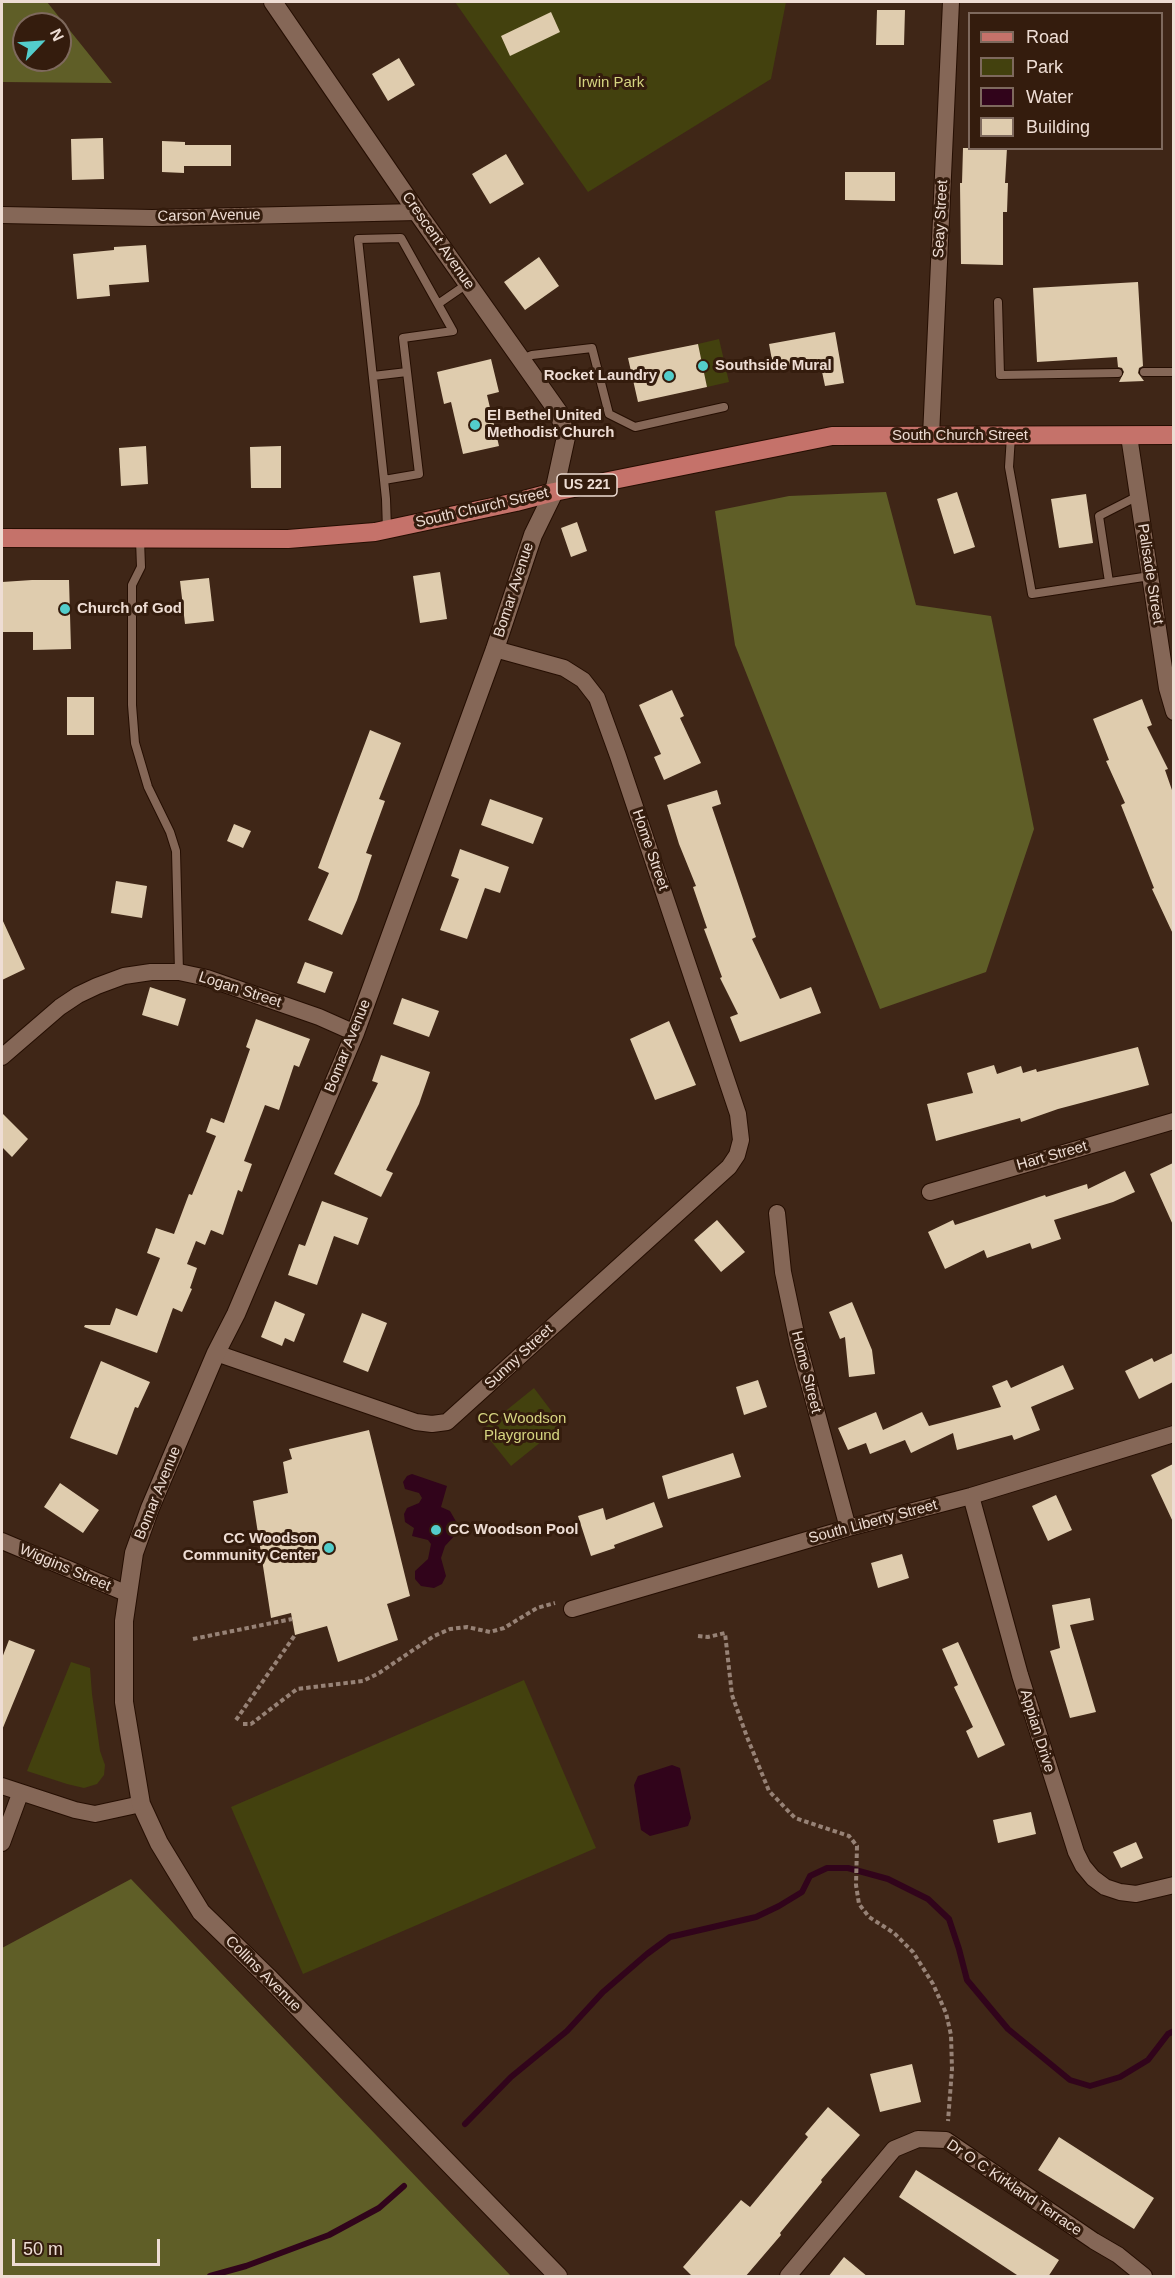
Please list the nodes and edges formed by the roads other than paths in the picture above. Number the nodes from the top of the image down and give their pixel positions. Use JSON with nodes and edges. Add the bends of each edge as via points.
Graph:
{"nodes":[{"id":1,"x":273,"y":2,"type":"edge"},
{"id":2,"x":951,"y":2,"type":"edge"},
{"id":3,"x":417,"y":212,"type":"junction"},
{"id":4,"x":2,"y":215,"type":"edge"},
{"id":5,"x":467,"y":284,"type":"junction"},
{"id":6,"x":998,"y":302,"type":"dead end"},
{"id":7,"x":438,"y":304,"type":"junction"},
{"id":8,"x":521,"y":359,"type":"junction"},
{"id":9,"x":407,"y":372,"type":"junction"},
{"id":10,"x":1144,"y":372,"type":"dead end"},
{"id":11,"x":1173,"y":372,"type":"edge"},
{"id":12,"x":1118,"y":373,"type":"dead end"},
{"id":13,"x":373,"y":376,"type":"junction"},
{"id":14,"x":724,"y":407,"type":"dead end"},
{"id":15,"x":1173,"y":435,"type":"edge"},
{"id":16,"x":931,"y":436,"type":"junction"},
{"id":17,"x":1011,"y":436,"type":"junction"},
{"id":18,"x":1129,"y":436,"type":"junction"},
{"id":19,"x":384,"y":480,"type":"junction"},
{"id":20,"x":554,"y":492,"type":"junction"},
{"id":21,"x":1138,"y":496,"type":"junction"},
{"id":22,"x":387,"y":530,"type":"junction"},
{"id":23,"x":2,"y":538,"type":"edge"},
{"id":24,"x":140,"y":540,"type":"junction"},
{"id":25,"x":1150,"y":576,"type":"junction"},
{"id":26,"x":1109,"y":582,"type":"junction"},
{"id":27,"x":495,"y":649,"type":"junction"},
{"id":28,"x":1173,"y":712,"type":"edge"},
{"id":29,"x":179,"y":972,"type":"junction"},
{"id":30,"x":355,"y":1033,"type":"junction"},
{"id":31,"x":2,"y":1057,"type":"edge"},
{"id":32,"x":738,"y":1114,"type":"joint"},
{"id":33,"x":1173,"y":1121,"type":"edge"},
{"id":34,"x":930,"y":1192,"type":"dead end"},
{"id":35,"x":777,"y":1213,"type":"dead end"},
{"id":36,"x":216,"y":1353,"type":"junction"},
{"id":37,"x":1173,"y":1434,"type":"edge"},
{"id":38,"x":971,"y":1497,"type":"junction"},
{"id":39,"x":848,"y":1528,"type":"junction"},
{"id":40,"x":2,"y":1540,"type":"edge"},
{"id":41,"x":128,"y":1594,"type":"junction"},
{"id":42,"x":572,"y":1609,"type":"road end"},
{"id":43,"x":2,"y":1786,"type":"edge"},
{"id":44,"x":20,"y":1794,"type":"junction"},
{"id":45,"x":141,"y":1804,"type":"junction"},
{"id":46,"x":2,"y":1843,"type":"edge"},
{"id":47,"x":1173,"y":1885,"type":"edge"},
{"id":48,"x":558,"y":2277,"type":"edge"},
{"id":49,"x":788,"y":2277,"type":"edge"},
{"id":50,"x":1144,"y":2277,"type":"edge"}],
"edges":[{"from":1,"to":3,"type":"street","name":"Crescent Avenue"},
{"from":2,"to":16,"type":"street","name":"Seay Street"},
{"from":3,"to":4,"type":"street","name":"Carson Avenue","via":[[152,218]]},
{"from":3,"to":5,"type":"street","name":"Crescent Avenue"},
{"from":5,"to":7,"type":"lane"},
{"from":5,"to":8,"type":"street","name":"Crescent Avenue"},
{"from":6,"to":12,"type":"lane","via":[[999,375]]},
{"from":7,"to":9,"type":"lane","via":[[453,331],[403,338]]},
{"from":7,"to":13,"type":"lane","via":[[401,238],[358,238]]},
{"from":8,"to":14,"type":"lane","via":[[592,348],[609,414],[635,427]]},
{"from":8,"to":20,"type":"street","name":"Crescent Avenue","via":[[559,413],[566,437]]},
{"from":9,"to":13,"type":"lane"},
{"from":9,"to":19,"type":"lane","via":[[419,474]]},
{"from":10,"to":11,"type":"lane"},
{"from":13,"to":19,"type":"lane"},
{"from":15,"to":18,"type":"main road","name":"South Church Street","number":"US 221"},
{"from":16,"to":17,"type":"main road","name":"South Church Street","number":"US 221"},
{"from":16,"to":20,"type":"main road","name":"South Church Street","number":"US 221","via":[[832,436]]},
{"from":17,"to":18,"type":"main road","name":"South Church Street","number":"US 221"},
{"from":17,"to":26,"type":"lane","via":[[1009,467],[1032,594]]},
{"from":18,"to":21,"type":"street","name":"Palisade Street"},
{"from":19,"to":22,"type":"lane"},
{"from":20,"to":22,"type":"main road","name":"South Church Street","number":"US 221"},
{"from":20,"to":27,"type":"street","name":"Bomar Avenue","via":[[532,535]]},
{"from":21,"to":25,"type":"street","name":"Palisade Street"},
{"from":21,"to":26,"type":"lane","via":[[1099,516]]},
{"from":22,"to":24,"type":"main road","name":"South Church Street","number":"US 221","via":[[288,539]]},
{"from":23,"to":24,"type":"main road","name":"South Church Street","number":"US 221"},
{"from":24,"to":29,"type":"lane","via":[[141,567],[132,585],[135,742],[148,787],[176,851]]},
{"from":25,"to":26,"type":"lane"},
{"from":25,"to":28,"type":"street","name":"Palisade Street"},
{"from":27,"to":30,"type":"street","name":"Bomar Avenue"},
{"from":27,"to":32,"type":"street","name":"Home Street","via":[[564,669],[584,680],[597,698]]},
{"from":29,"to":30,"type":"street","name":"Logan Street","via":[[244,990]]},
{"from":29,"to":31,"type":"street","name":"Logan Street","via":[[133,975],[98,986],[60,1007]]},
{"from":30,"to":36,"type":"street","name":"Bomar Avenue"},
{"from":32,"to":36,"type":"street","name":"Sunny Street","via":[[741,1140],[729,1167],[447,1422],[416,1422]]},
{"from":33,"to":34,"type":"street","name":"Hart Street"},
{"from":35,"to":39,"type":"street","name":"Home Street","via":[[783,1272],[798,1344]]},
{"from":36,"to":41,"type":"street","name":"Bomar Avenue","via":[[150,1508],[134,1553]]},
{"from":37,"to":38,"type":"street","name":"South Liberty Street"},
{"from":38,"to":39,"type":"street","name":"South Liberty Street"},
{"from":38,"to":47,"type":"street","name":"Appian Drive","via":[[1023,1686],[1083,1866],[1092,1878],[1120,1892],[1136,1894]]},
{"from":39,"to":42,"type":"street","name":"South Liberty Street"},
{"from":40,"to":41,"type":"street","name":"Wiggins Street"},
{"from":41,"to":45,"type":"street","name":"Collins Avenue","via":[[123,1630],[124,1702]]},
{"from":43,"to":44,"type":"street"},
{"from":44,"to":45,"type":"street","via":[[95,1814]]},
{"from":44,"to":46,"type":"street"},
{"from":45,"to":48,"type":"street","name":"Collins Avenue","via":[[159,1843],[201,1912]]},
{"from":49,"to":50,"type":"street","name":"Dr O C Kirkland Terrace","via":[[894,2149],[918,2139],[946,2140],[1118,2255]]}]}
